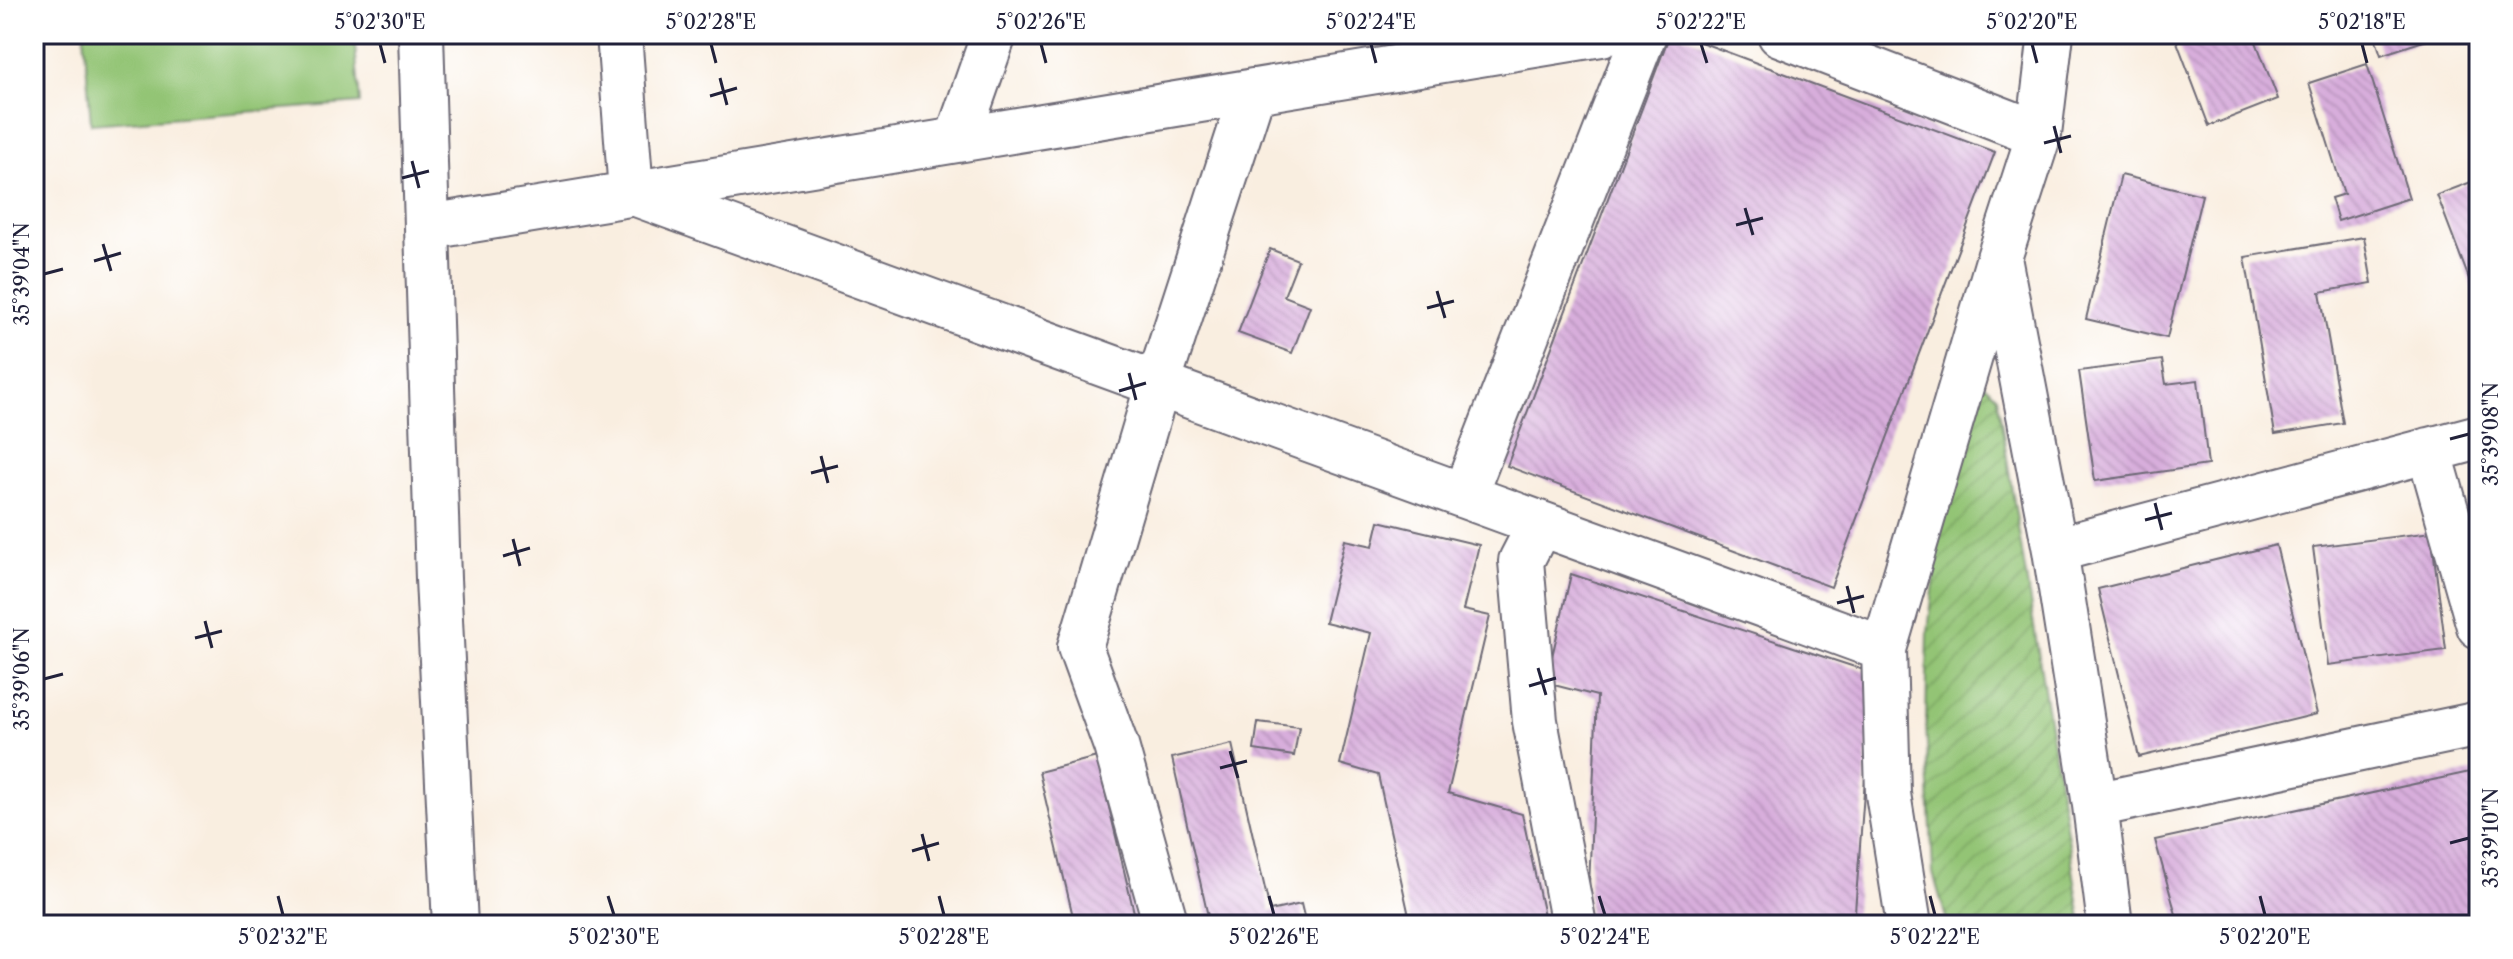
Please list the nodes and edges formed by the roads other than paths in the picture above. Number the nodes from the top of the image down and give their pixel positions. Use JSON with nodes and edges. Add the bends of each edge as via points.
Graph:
{"nodes":[{"id":1,"x":421,"y":34,"type":"edge"},
{"id":2,"x":619,"y":34,"type":"edge"},
{"id":3,"x":994,"y":34,"type":"edge"},
{"id":4,"x":1601,"y":34,"type":"edge"},
{"id":5,"x":1644,"y":34,"type":"edge"},
{"id":6,"x":1780,"y":34,"type":"edge"},
{"id":7,"x":2051,"y":34,"type":"edge"},
{"id":8,"x":1419,"y":49,"type":"edge"},
{"id":9,"x":1253,"y":91,"type":"junction"},
{"id":10,"x":2039,"y":134,"type":"junction"},
{"id":11,"x":957,"y":140,"type":"junction"},
{"id":12,"x":631,"y":192,"type":"junction"},
{"id":13,"x":429,"y":227,"type":"junction"},
{"id":14,"x":1999,"y":258,"type":"junction"},
{"id":15,"x":1158,"y":384,"type":"junction"},
{"id":16,"x":2479,"y":437,"type":"edge"},
{"id":17,"x":2429,"y":450,"type":"junction"},
{"id":18,"x":1464,"y":496,"type":"junction"},
{"id":19,"x":1540,"y":524,"type":"junction"},
{"id":20,"x":2055,"y":550,"type":"junction"},
{"id":21,"x":2479,"y":626,"type":"edge"},
{"id":22,"x":1884,"y":649,"type":"junction"},
{"id":23,"x":2479,"y":724,"type":"edge"},
{"id":24,"x":2095,"y":805,"type":"junction"},
{"id":25,"x":455,"y":925,"type":"edge"},
{"id":26,"x":1166,"y":925,"type":"edge"},
{"id":27,"x":1574,"y":925,"type":"edge"},
{"id":28,"x":1909,"y":925,"type":"edge"},
{"id":29,"x":2110,"y":925,"type":"edge"}],
"edges":[{"from":1,"to":13,"type":"street"},
{"from":2,"to":12,"type":"street"},
{"from":3,"to":11,"type":"street"},
{"from":4,"to":8,"type":"street"},
{"from":5,"to":18,"type":"street"},
{"from":6,"to":10,"type":"street"},
{"from":7,"to":10,"type":"street"},
{"from":8,"to":9,"type":"street"},
{"from":9,"to":11,"type":"street"},
{"from":9,"to":15,"type":"street"},
{"from":10,"to":14,"type":"street"},
{"from":11,"to":12,"type":"street"},
{"from":12,"to":13,"type":"street"},
{"from":12,"to":15,"type":"street"},
{"from":13,"to":25,"type":"street","via":[[438,579]]},
{"from":14,"to":20,"type":"street"},
{"from":14,"to":22,"type":"street"},
{"from":15,"to":18,"type":"street"},
{"from":15,"to":26,"type":"street","via":[[1080,647],[1116,746]]},
{"from":16,"to":17,"type":"street"},
{"from":17,"to":20,"type":"street"},
{"from":17,"to":21,"type":"street"},
{"from":18,"to":19,"type":"street"},
{"from":19,"to":22,"type":"street"},
{"from":19,"to":27,"type":"street","via":[[1521,561],[1535,721]]},
{"from":20,"to":24,"type":"street"},
{"from":22,"to":28,"type":"street","via":[[1888,794]]},
{"from":23,"to":24,"type":"street"},
{"from":24,"to":29,"type":"street"}]}
